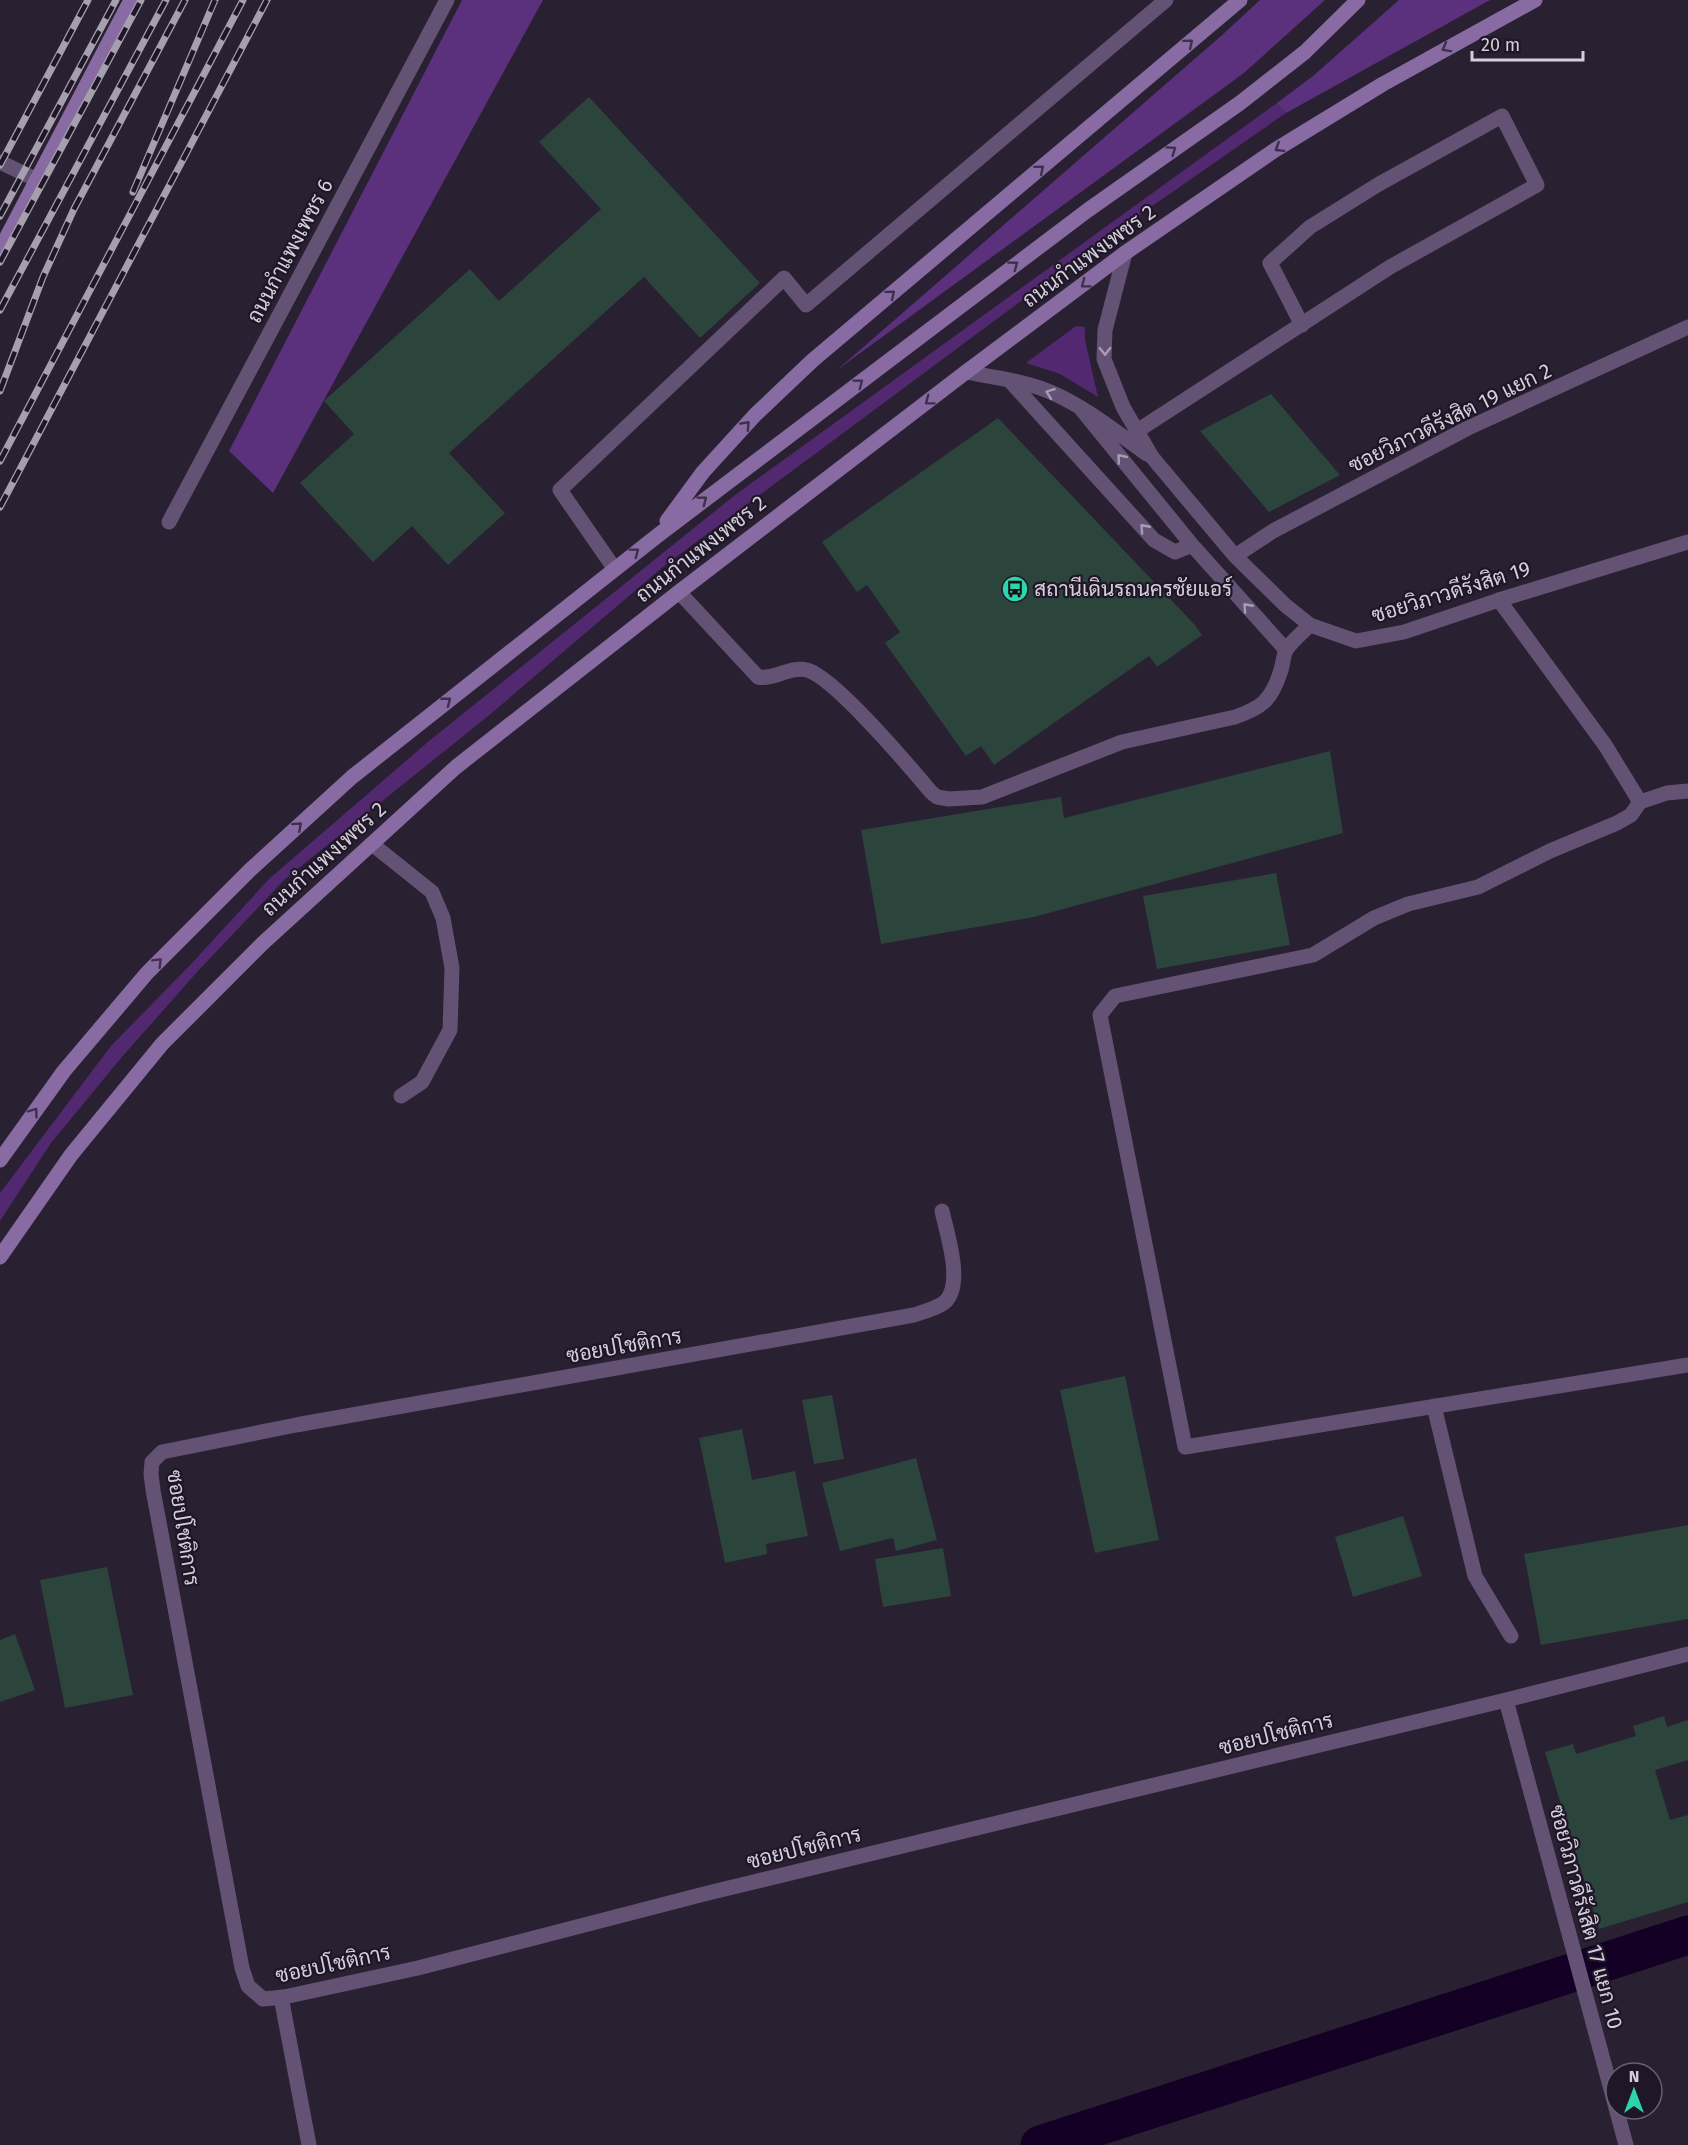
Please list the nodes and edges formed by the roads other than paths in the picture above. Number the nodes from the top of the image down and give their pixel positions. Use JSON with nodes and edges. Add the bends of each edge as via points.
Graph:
{"nodes":[{"id":1,"x":131,"y":0,"type":"edge"},
{"id":2,"x":447,"y":0,"type":"edge"},
{"id":3,"x":1166,"y":0,"type":"edge"},
{"id":4,"x":1240,"y":0,"type":"edge"},
{"id":5,"x":1358,"y":0,"type":"edge"},
{"id":6,"x":1534,"y":0,"type":"edge"},
{"id":7,"x":0,"y":162,"type":"edge"},
{"id":8,"x":37,"y":180,"type":"junction"},
{"id":9,"x":0,"y":250,"type":"edge"},
{"id":10,"x":1125,"y":253,"type":"junction"},
{"id":11,"x":1302,"y":325,"type":"junction"},
{"id":12,"x":1688,"y":327,"type":"edge"},
{"id":13,"x":966,"y":372,"type":"junction"},
{"id":14,"x":1010,"y":381,"type":"junction"},
{"id":15,"x":1078,"y":405,"type":"junction"},
{"id":16,"x":1137,"y":431,"type":"junction"},
{"id":17,"x":1152,"y":457,"type":"junction"},
{"id":18,"x":170,"y":522,"type":"dead end"},
{"id":19,"x":657,"y":536,"type":"junction"},
{"id":20,"x":1688,"y":542,"type":"edge"},
{"id":21,"x":1192,"y":545,"type":"junction"},
{"id":22,"x":1235,"y":556,"type":"junction"},
{"id":23,"x":614,"y":568,"type":"junction"},
{"id":24,"x":679,"y":592,"type":"junction"},
{"id":25,"x":1499,"y":600,"type":"junction"},
{"id":26,"x":1310,"y":625,"type":"junction"},
{"id":27,"x":1286,"y":650,"type":"junction"},
{"id":28,"x":1688,"y":791,"type":"edge"},
{"id":29,"x":1640,"y":802,"type":"junction"},
{"id":30,"x":372,"y":844,"type":"junction"},
{"id":31,"x":401,"y":1096,"type":"dead end"},
{"id":32,"x":0,"y":1160,"type":"edge"},
{"id":33,"x":942,"y":1211,"type":"dead end"},
{"id":34,"x":0,"y":1257,"type":"edge"},
{"id":35,"x":1688,"y":1365,"type":"edge"},
{"id":36,"x":1434,"y":1406,"type":"junction"},
{"id":37,"x":1511,"y":1636,"type":"dead end"},
{"id":38,"x":1688,"y":1654,"type":"edge"},
{"id":39,"x":1506,"y":1700,"type":"junction"},
{"id":40,"x":281,"y":1997,"type":"junction"},
{"id":41,"x":309,"y":2145,"type":"edge"},
{"id":42,"x":1626,"y":2145,"type":"edge"}],
"edges":[{"from":1,"to":8,"type":"main road"},
{"from":2,"to":18,"type":"street","name":"ถนนกำแพงเพชร 6"},
{"from":3,"to":23,"type":"street","via":[[806,305],[784,278],[560,490]]},
{"from":19,"to":4,"type":"main road","one_way":true,"via":[[703,472],[813,360]]},
{"from":19,"to":5,"type":"main road","name":"ถนนกำแพงเพชร 2","one_way":true,"via":[[1088,210],[1240,103],[1305,52]]},
{"from":6,"to":10,"type":"main road","name":"ถนนกำแพงเพชร 2","one_way":true,"via":[[1275,150]]},
{"from":7,"to":8,"type":"street"},
{"from":8,"to":9,"type":"main road"},
{"from":10,"to":13,"type":"main road","name":"ถนนกำแพงเพชร 2","one_way":true},
{"from":10,"to":16,"type":"street","name":"ซอยวิภาวดีรังสิต 19","one_way":true,"via":[[1105,330],[1104,359]]},
{"from":11,"to":11,"type":"street","via":[[1390,267],[1537,186],[1502,116],[1310,227],[1270,262]]},
{"from":11,"to":16,"type":"street"},
{"from":12,"to":22,"type":"street","name":"ซอยวิภาวดีรังสิต 19 แยก 2","via":[[1468,428],[1273,531]]},
{"from":13,"to":14,"type":"street","name":"ซอยวิภาวดีรังสิต 19"},
{"from":13,"to":24,"type":"main road","name":"ถนนกำแพงเพชร 2","one_way":true},
{"from":15,"to":14,"type":"street","name":"ซอยวิภาวดีรังสิต 19","one_way":true},
{"from":21,"to":14,"type":"street","one_way":true,"via":[[1175,552],[1154,540]]},
{"from":15,"to":17,"type":"street","name":"ซอยวิภาวดีรังสิต 19"},
{"from":21,"to":15,"type":"street","one_way":true},
{"from":16,"to":17,"type":"street","name":"ซอยวิภาวดีรังสิต 19"},
{"from":17,"to":22,"type":"street","name":"ซอยวิภาวดีรังสิต 19"},
{"from":23,"to":19,"type":"main road","name":"ถนนกำแพงเพชร 2","one_way":true},
{"from":20,"to":25,"type":"street","name":"ซอยวิภาวดีรังสิต 19"},
{"from":27,"to":21,"type":"street","one_way":true},
{"from":22,"to":26,"type":"street","name":"ซอยวิภาวดีรังสิต 19"},
{"from":32,"to":23,"type":"main road","name":"ถนนกำแพงเพชร 2","one_way":true,"via":[[64,1071],[147,973],[250,870],[352,777]]},
{"from":24,"to":27,"type":"street","via":[[758,677],[766,679],[790,670],[810,670],[846,698],[931,792],[949,799],[982,797],[1122,742],[1251,712],[1270,696]]},
{"from":24,"to":30,"type":"main road","name":"ถนนกำแพงเพชร 2","via":[[456,767]]},
{"from":25,"to":26,"type":"street","name":"ซอยวิภาวดีรังสิต 19","via":[[1404,632],[1356,641]]},
{"from":25,"to":29,"type":"street","via":[[1605,745]]},
{"from":26,"to":27,"type":"street"},
{"from":28,"to":29,"type":"street"},
{"from":29,"to":36,"type":"street","via":[[1617,823],[1478,887],[1408,904],[1374,918],[1312,955],[1115,996],[1100,1015],[1185,1447]]},
{"from":30,"to":31,"type":"street","via":[[432,892],[443,918],[452,968],[450,1030],[422,1082]]},
{"from":30,"to":34,"type":"main road","name":"ถนนกำแพงเพชร 2","via":[[263,943],[162,1044],[71,1155]]},
{"from":33,"to":40,"type":"street","name":"ซอยปโชติการ","via":[[953,1262],[953,1289],[944,1303],[914,1315],[296,1425],[162,1452],[152,1462],[153,1490],[242,1968],[248,1986],[263,1999]]},
{"from":35,"to":36,"type":"street"},
{"from":36,"to":37,"type":"street","via":[[1474,1576]]},
{"from":38,"to":39,"type":"street","name":"ซอยปโชติการ"},
{"from":39,"to":40,"type":"street","name":"ซอยปโชติการ","via":[[717,1890],[418,1968]]},
{"from":39,"to":42,"type":"street","name":"ซอยวิภาวดีรังสิต 17 แยก 10"},
{"from":40,"to":41,"type":"street"}]}
